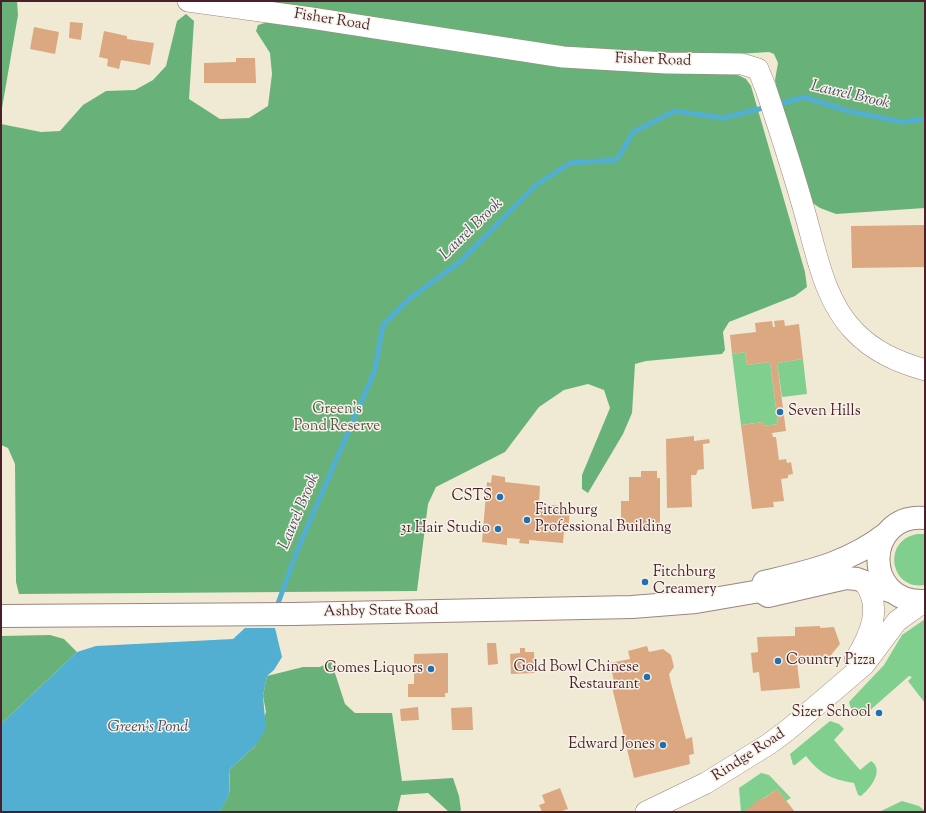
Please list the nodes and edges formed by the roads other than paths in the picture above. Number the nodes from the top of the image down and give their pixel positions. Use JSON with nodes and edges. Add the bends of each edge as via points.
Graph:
{"nodes":[{"id":1,"x":188,"y":1,"type":"edge"},
{"id":2,"x":925,"y":370,"type":"edge"},
{"id":3,"x":925,"y":504,"type":"edge"},
{"id":4,"x":916,"y":519,"type":"edge"},
{"id":5,"x":887,"y":533,"type":"junction"},
{"id":6,"x":760,"y":591,"type":"junction"},
{"id":7,"x":876,"y":595,"type":"junction"},
{"id":8,"x":925,"y":601,"type":"edge"},
{"id":9,"x":1,"y":616,"type":"edge"},
{"id":10,"x":841,"y":683,"type":"junction"},
{"id":11,"x":646,"y":812,"type":"edge"}],
"edges":[{"from":1,"to":2,"type":"street","name":"Fisher Road","via":[[563,58],[742,64],[758,69],[832,298],[853,330],[866,342],[901,362]]},
{"from":3,"to":4,"type":"main road"},
{"from":4,"to":5,"type":"main road","via":[[899,523]]},
{"from":5,"to":6,"type":"main road","name":"Ashby State Road","via":[[866,548],[842,560],[764,582]]},
{"from":5,"to":7,"type":"main road","via":[[879,548],[878,565],[884,581]]},
{"from":6,"to":7,"type":"main road","name":"Ashby State Road","via":[[768,596],[846,578]]},
{"from":6,"to":9,"type":"main road","name":"Ashby State Road","via":[[696,602],[632,607],[239,615]]},
{"from":7,"to":8,"type":"main road","name":"Ashby State Road"},
{"from":7,"to":10,"type":"street","name":"Rindge Road","via":[[867,637]]},
{"from":8,"to":10,"type":"street","name":"Rindge Road","via":[[897,621],[872,656]]},
{"from":10,"to":11,"type":"street","name":"Rindge Road","via":[[769,744],[706,783]]}]}
